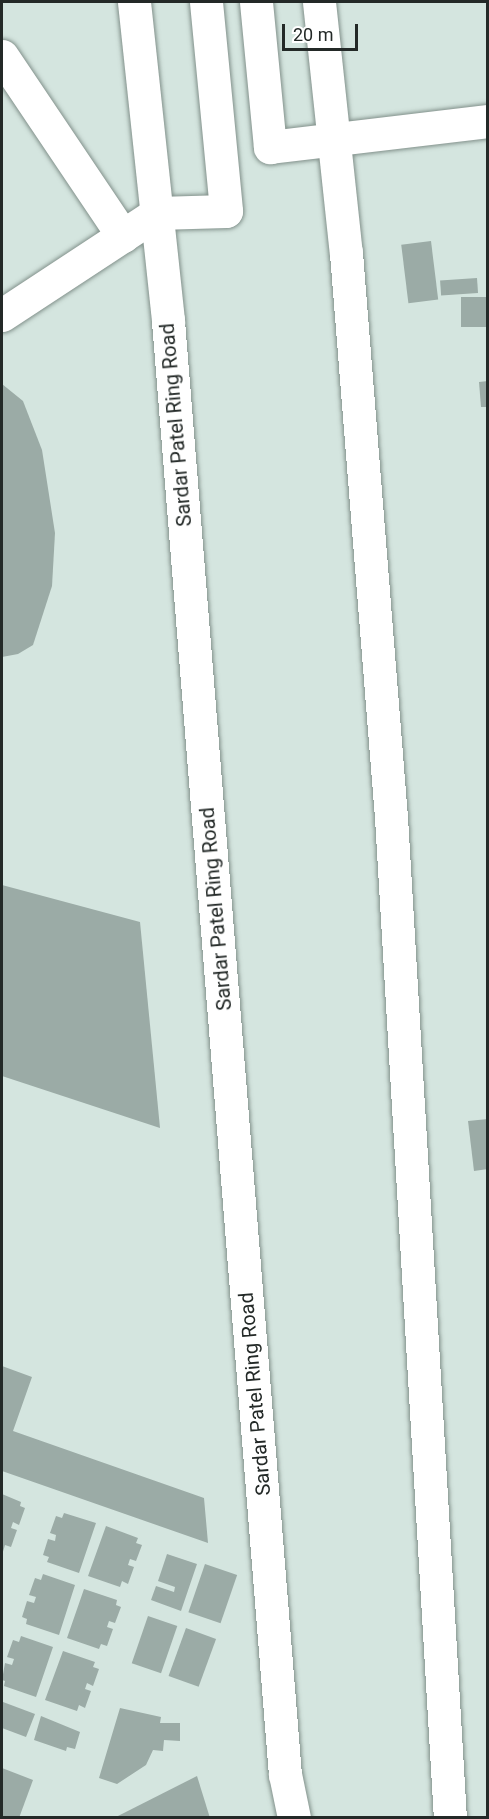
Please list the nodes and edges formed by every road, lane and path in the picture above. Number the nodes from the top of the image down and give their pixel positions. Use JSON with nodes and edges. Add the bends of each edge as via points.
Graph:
{"nodes":[{"id":1,"x":134,"y":2,"type":"edge"},
{"id":2,"x":206,"y":2,"type":"edge"},
{"id":3,"x":256,"y":2,"type":"edge"},
{"id":4,"x":319,"y":2,"type":"edge"},
{"id":5,"x":2,"y":57,"type":"edge"},
{"id":6,"x":488,"y":121,"type":"edge"},
{"id":7,"x":334,"y":139,"type":"junction"},
{"id":8,"x":157,"y":213,"type":"junction"},
{"id":9,"x":123,"y":236,"type":"junction"},
{"id":10,"x":2,"y":315,"type":"edge"},
{"id":11,"x":294,"y":1818,"type":"edge"},
{"id":12,"x":450,"y":1818,"type":"edge"}],
"edges":[{"from":1,"to":8,"type":"main road","name":"Sardar Patel Ring Road"},
{"from":2,"to":8,"type":"main road","via":[[226,211]]},
{"from":3,"to":7,"type":"main road","via":[[270,147]]},
{"from":4,"to":7,"type":"main road"},
{"from":5,"to":9,"type":"main road"},
{"from":6,"to":7,"type":"main road"},
{"from":7,"to":12,"type":"main road","via":[[391,817]]},
{"from":8,"to":9,"type":"main road"},
{"from":8,"to":11,"type":"main road","name":"Sardar Patel Ring Road","via":[[284,1762]]},
{"from":9,"to":10,"type":"main road"}]}
